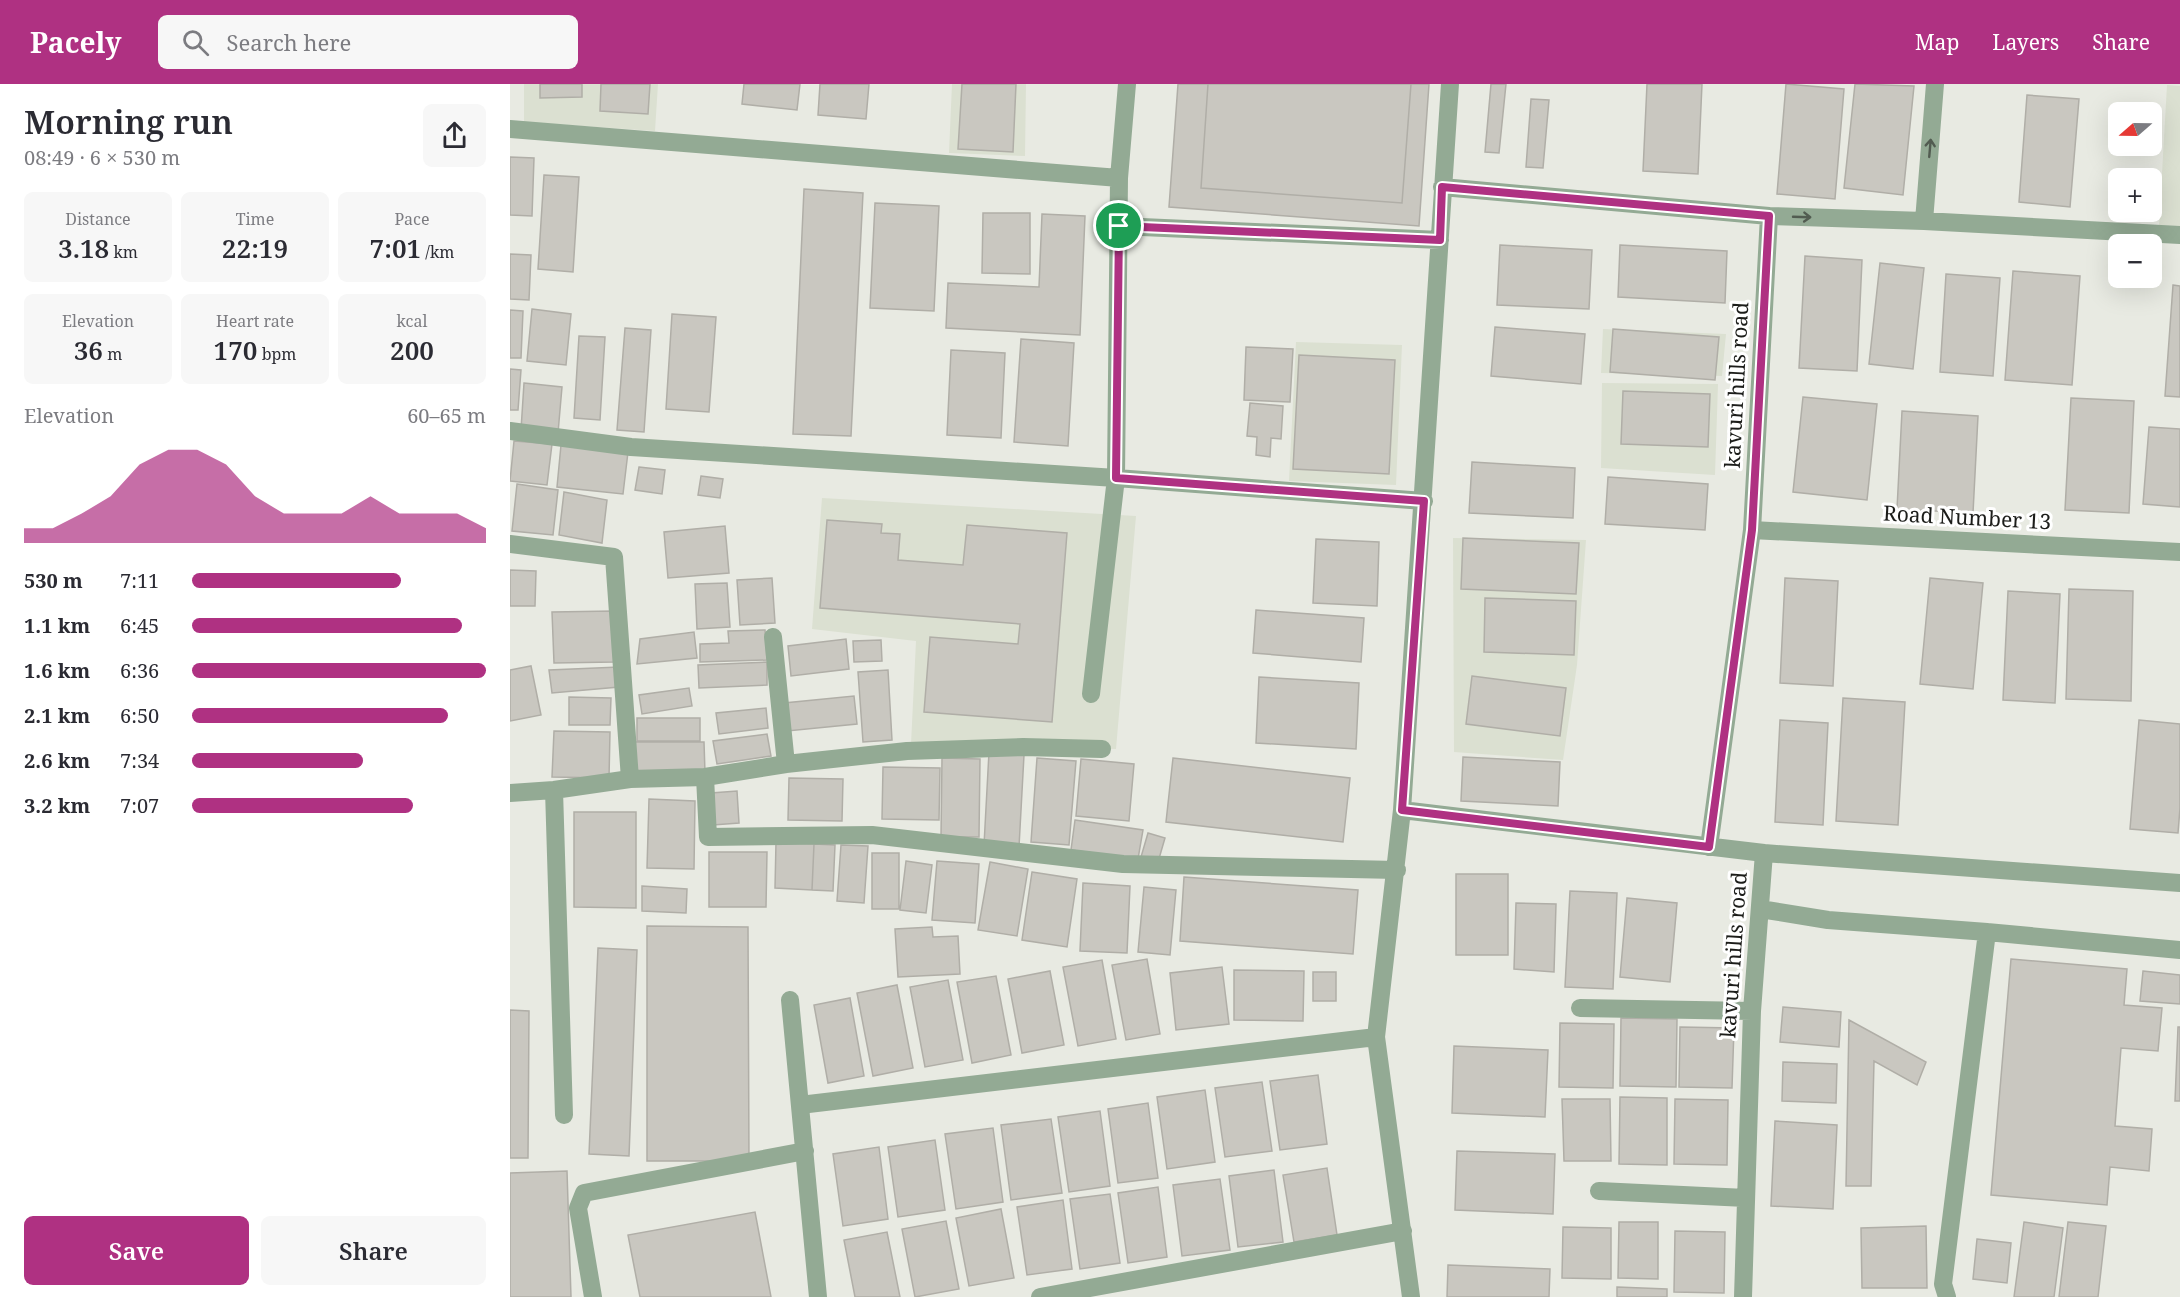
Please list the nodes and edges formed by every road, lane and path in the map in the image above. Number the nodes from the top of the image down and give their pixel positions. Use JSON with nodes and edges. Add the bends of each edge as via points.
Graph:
{"nodes":[{"id":1,"x":1127,"y":84,"type":"edge"},
{"id":2,"x":1450,"y":84,"type":"edge"},
{"id":3,"x":1935,"y":84,"type":"edge"},
{"id":4,"x":510,"y":129,"type":"edge"},
{"id":5,"x":1119,"y":178,"type":"junction"},
{"id":6,"x":1442,"y":187,"type":"junction"},
{"id":7,"x":1769,"y":216,"type":"junction"},
{"id":8,"x":1924,"y":221,"type":"junction"},
{"id":9,"x":1119,"y":226,"type":"junction"},
{"id":10,"x":2180,"y":235,"type":"edge"},
{"id":11,"x":1440,"y":240,"type":"junction"},
{"id":12,"x":510,"y":431,"type":"edge"},
{"id":13,"x":1116,"y":478,"type":"junction"},
{"id":14,"x":1424,"y":501,"type":"junction"},
{"id":15,"x":1752,"y":530,"type":"junction"},
{"id":16,"x":510,"y":544,"type":"edge"},
{"id":17,"x":2180,"y":552,"type":"edge"},
{"id":18,"x":773,"y":637,"type":"dead end"},
{"id":19,"x":1091,"y":694,"type":"dead end"},
{"id":20,"x":1102,"y":749,"type":"dead end"},
{"id":21,"x":786,"y":764,"type":"junction"},
{"id":22,"x":705,"y":777,"type":"junction"},
{"id":23,"x":630,"y":779,"type":"junction"},
{"id":24,"x":554,"y":790,"type":"junction"},
{"id":25,"x":510,"y":793,"type":"edge"},
{"id":26,"x":1402,"y":810,"type":"junction"},
{"id":27,"x":1709,"y":847,"type":"junction"},
{"id":28,"x":1764,"y":853,"type":"junction"},
{"id":29,"x":1397,"y":870,"type":"junction"},
{"id":30,"x":2180,"y":883,"type":"edge"},
{"id":31,"x":1760,"y":909,"type":"junction"},
{"id":32,"x":1987,"y":932,"type":"junction"},
{"id":33,"x":2180,"y":950,"type":"edge"},
{"id":34,"x":790,"y":1000,"type":"dead end"},
{"id":35,"x":1580,"y":1008,"type":"dead end"},
{"id":36,"x":1752,"y":1011,"type":"junction"},
{"id":37,"x":1376,"y":1037,"type":"junction"},
{"id":38,"x":800,"y":1105,"type":"junction"},
{"id":39,"x":564,"y":1115,"type":"dead end"},
{"id":40,"x":806,"y":1151,"type":"junction"},
{"id":41,"x":1599,"y":1191,"type":"dead end"},
{"id":42,"x":1746,"y":1198,"type":"junction"},
{"id":43,"x":1402,"y":1231,"type":"junction"},
{"id":44,"x":593,"y":1297,"type":"edge"},
{"id":45,"x":818,"y":1297,"type":"edge"},
{"id":46,"x":1040,"y":1297,"type":"edge"},
{"id":47,"x":1411,"y":1297,"type":"edge"},
{"id":48,"x":1743,"y":1297,"type":"edge"},
{"id":49,"x":1947,"y":1297,"type":"edge"}],
"edges":[{"from":1,"to":5,"type":"street"},
{"from":2,"to":6,"type":"street"},
{"from":8,"to":3,"type":"street","one_way":true},
{"from":4,"to":5,"type":"street"},
{"from":5,"to":9,"type":"street"},
{"from":6,"to":7,"type":"street"},
{"from":6,"to":11,"type":"street"},
{"from":7,"to":8,"type":"street","one_way":true},
{"from":7,"to":15,"type":"street","name":"kavuri hills road"},
{"from":8,"to":10,"type":"street"},
{"from":9,"to":11,"type":"street"},
{"from":9,"to":13,"type":"street"},
{"from":11,"to":14,"type":"street"},
{"from":12,"to":13,"type":"street","via":[[631,447]]},
{"from":13,"to":14,"type":"street"},
{"from":13,"to":19,"type":"street"},
{"from":14,"to":26,"type":"street"},
{"from":15,"to":17,"type":"street","name":"Road Number 13"},
{"from":15,"to":27,"type":"street","name":"kavuri hills road"},
{"from":16,"to":23,"type":"street","via":[[614,557]]},
{"from":18,"to":21,"type":"street"},
{"from":20,"to":21,"type":"street","via":[[908,751]]},
{"from":21,"to":22,"type":"street"},
{"from":22,"to":23,"type":"street"},
{"from":22,"to":29,"type":"street","via":[[708,837],[872,835],[1123,864]]},
{"from":23,"to":24,"type":"street"},
{"from":24,"to":25,"type":"street"},
{"from":24,"to":39,"type":"street"},
{"from":26,"to":27,"type":"street"},
{"from":26,"to":29,"type":"street"},
{"from":27,"to":28,"type":"street"},
{"from":28,"to":30,"type":"street","name":"kavuri hills road"},
{"from":28,"to":31,"type":"street","name":"kavuri hills road"},
{"from":29,"to":37,"type":"street"},
{"from":31,"to":32,"type":"street","via":[[1828,920]]},
{"from":31,"to":36,"type":"street","name":"kavuri hills road"},
{"from":32,"to":33,"type":"street"},
{"from":32,"to":49,"type":"street","via":[[1943,1284]]},
{"from":34,"to":38,"type":"street"},
{"from":35,"to":36,"type":"street"},
{"from":36,"to":42,"type":"street","name":"kavuri hills road"},
{"from":37,"to":38,"type":"street"},
{"from":37,"to":43,"type":"street"},
{"from":38,"to":40,"type":"street"},
{"from":40,"to":44,"type":"street","via":[[584,1193],[578,1208]]},
{"from":40,"to":45,"type":"street"},
{"from":41,"to":42,"type":"street"},
{"from":42,"to":48,"type":"street","name":"kavuri hills road"},
{"from":43,"to":46,"type":"street"},
{"from":43,"to":47,"type":"street"}]}
